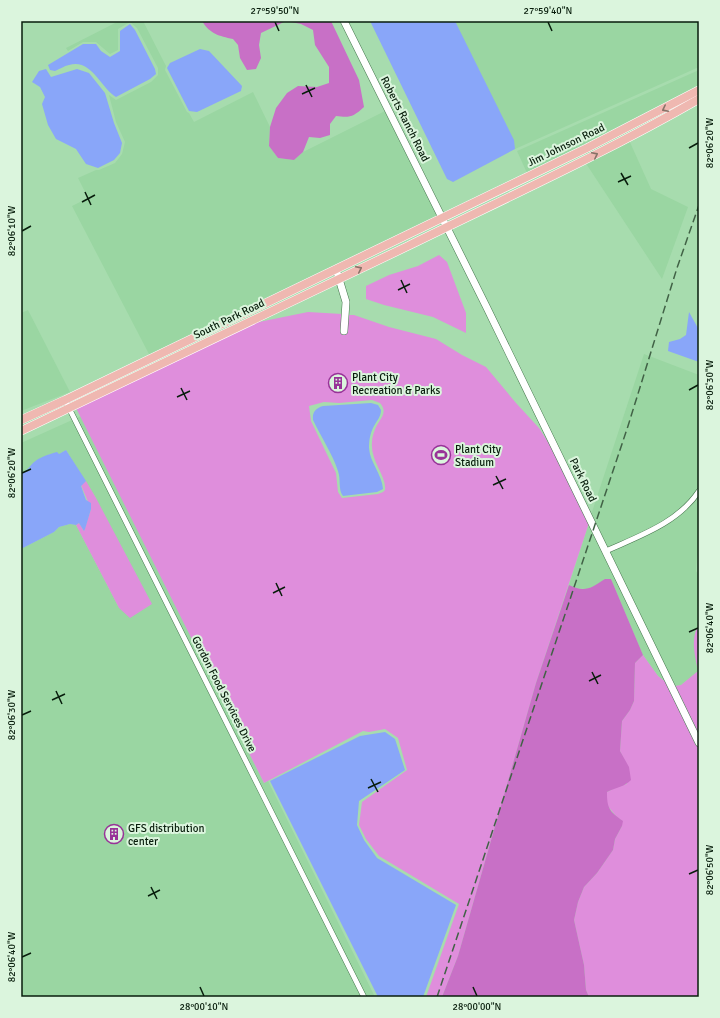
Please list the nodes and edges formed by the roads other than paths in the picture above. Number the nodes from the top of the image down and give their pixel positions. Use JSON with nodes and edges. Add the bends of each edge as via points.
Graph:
{"nodes":[{"id":1,"x":344,"y":21,"type":"edge"},
{"id":2,"x":699,"y":90,"type":"edge"},
{"id":3,"x":699,"y":99,"type":"edge"},
{"id":4,"x":587,"y":148,"type":"junction"},
{"id":5,"x":517,"y":192,"type":"junction"},
{"id":6,"x":444,"y":222,"type":"junction"},
{"id":7,"x":337,"y":273,"type":"junction"},
{"id":8,"x":253,"y":309,"type":"junction"},
{"id":9,"x":344,"y":331,"type":"dead end"},
{"id":10,"x":147,"y":360,"type":"junction"},
{"id":11,"x":148,"y":370,"type":"junction"},
{"id":12,"x":65,"y":400,"type":"junction"},
{"id":13,"x":69,"y":408,"type":"junction"},
{"id":14,"x":21,"y":420,"type":"edge"},
{"id":15,"x":35,"y":425,"type":"junction"},
{"id":16,"x":21,"y":431,"type":"edge"},
{"id":17,"x":699,"y":491,"type":"edge"},
{"id":18,"x":606,"y":551,"type":"junction"},
{"id":19,"x":699,"y":743,"type":"edge"},
{"id":20,"x":364,"y":997,"type":"edge"}],
"edges":[{"from":1,"to":6,"type":"street","name":"Roberts Ranch Road"},
{"from":2,"to":4,"type":"main road","name":"Jim Johnson Road","one_way":true},
{"from":5,"to":3,"type":"main road","name":"Jim Johnson Road","one_way":true,"via":[[655,124]]},
{"from":4,"to":5,"type":"main road","via":[[578,158],[524,184]]},
{"from":4,"to":6,"type":"main road","name":"Jim Johnson Road","via":[[516,182]]},
{"from":5,"to":6,"type":"main road","name":"Jim Johnson Road"},
{"from":6,"to":7,"type":"main road","name":"South Park Road"},
{"from":7,"to":6,"type":"main road","name":"South Park Road","one_way":true,"via":[[379,259]]},
{"from":6,"to":18,"type":"street","name":"Park Road"},
{"from":7,"to":8,"type":"main road","name":"South Park Road"},
{"from":7,"to":9,"type":"street","via":[[346,302]]},
{"from":7,"to":11,"type":"main road","name":"South Park Road","via":[[266,314]]},
{"from":8,"to":10,"type":"main road","name":"South Park Road"},
{"from":8,"to":11,"type":"main road","via":[[244,321],[150,366]]},
{"from":10,"to":12,"type":"main road","name":"South Park Road"},
{"from":10,"to":13,"type":"main road","via":[[130,374],[76,401]]},
{"from":11,"to":13,"type":"main road","name":"South Park Road"},
{"from":12,"to":13,"type":"street","name":"Gordon Food Services Drive"},
{"from":12,"to":14,"type":"main road","name":"South Park Road"},
{"from":12,"to":15,"type":"main road","via":[[53,413]]},
{"from":13,"to":15,"type":"main road","name":"South Park Road"},
{"from":13,"to":20,"type":"street","name":"Gordon Food Services Drive"},
{"from":15,"to":16,"type":"main road","name":"South Park Road"},
{"from":17,"to":18,"type":"street","via":[[683,511],[666,522]]},
{"from":18,"to":19,"type":"street","name":"Park Road"}]}
